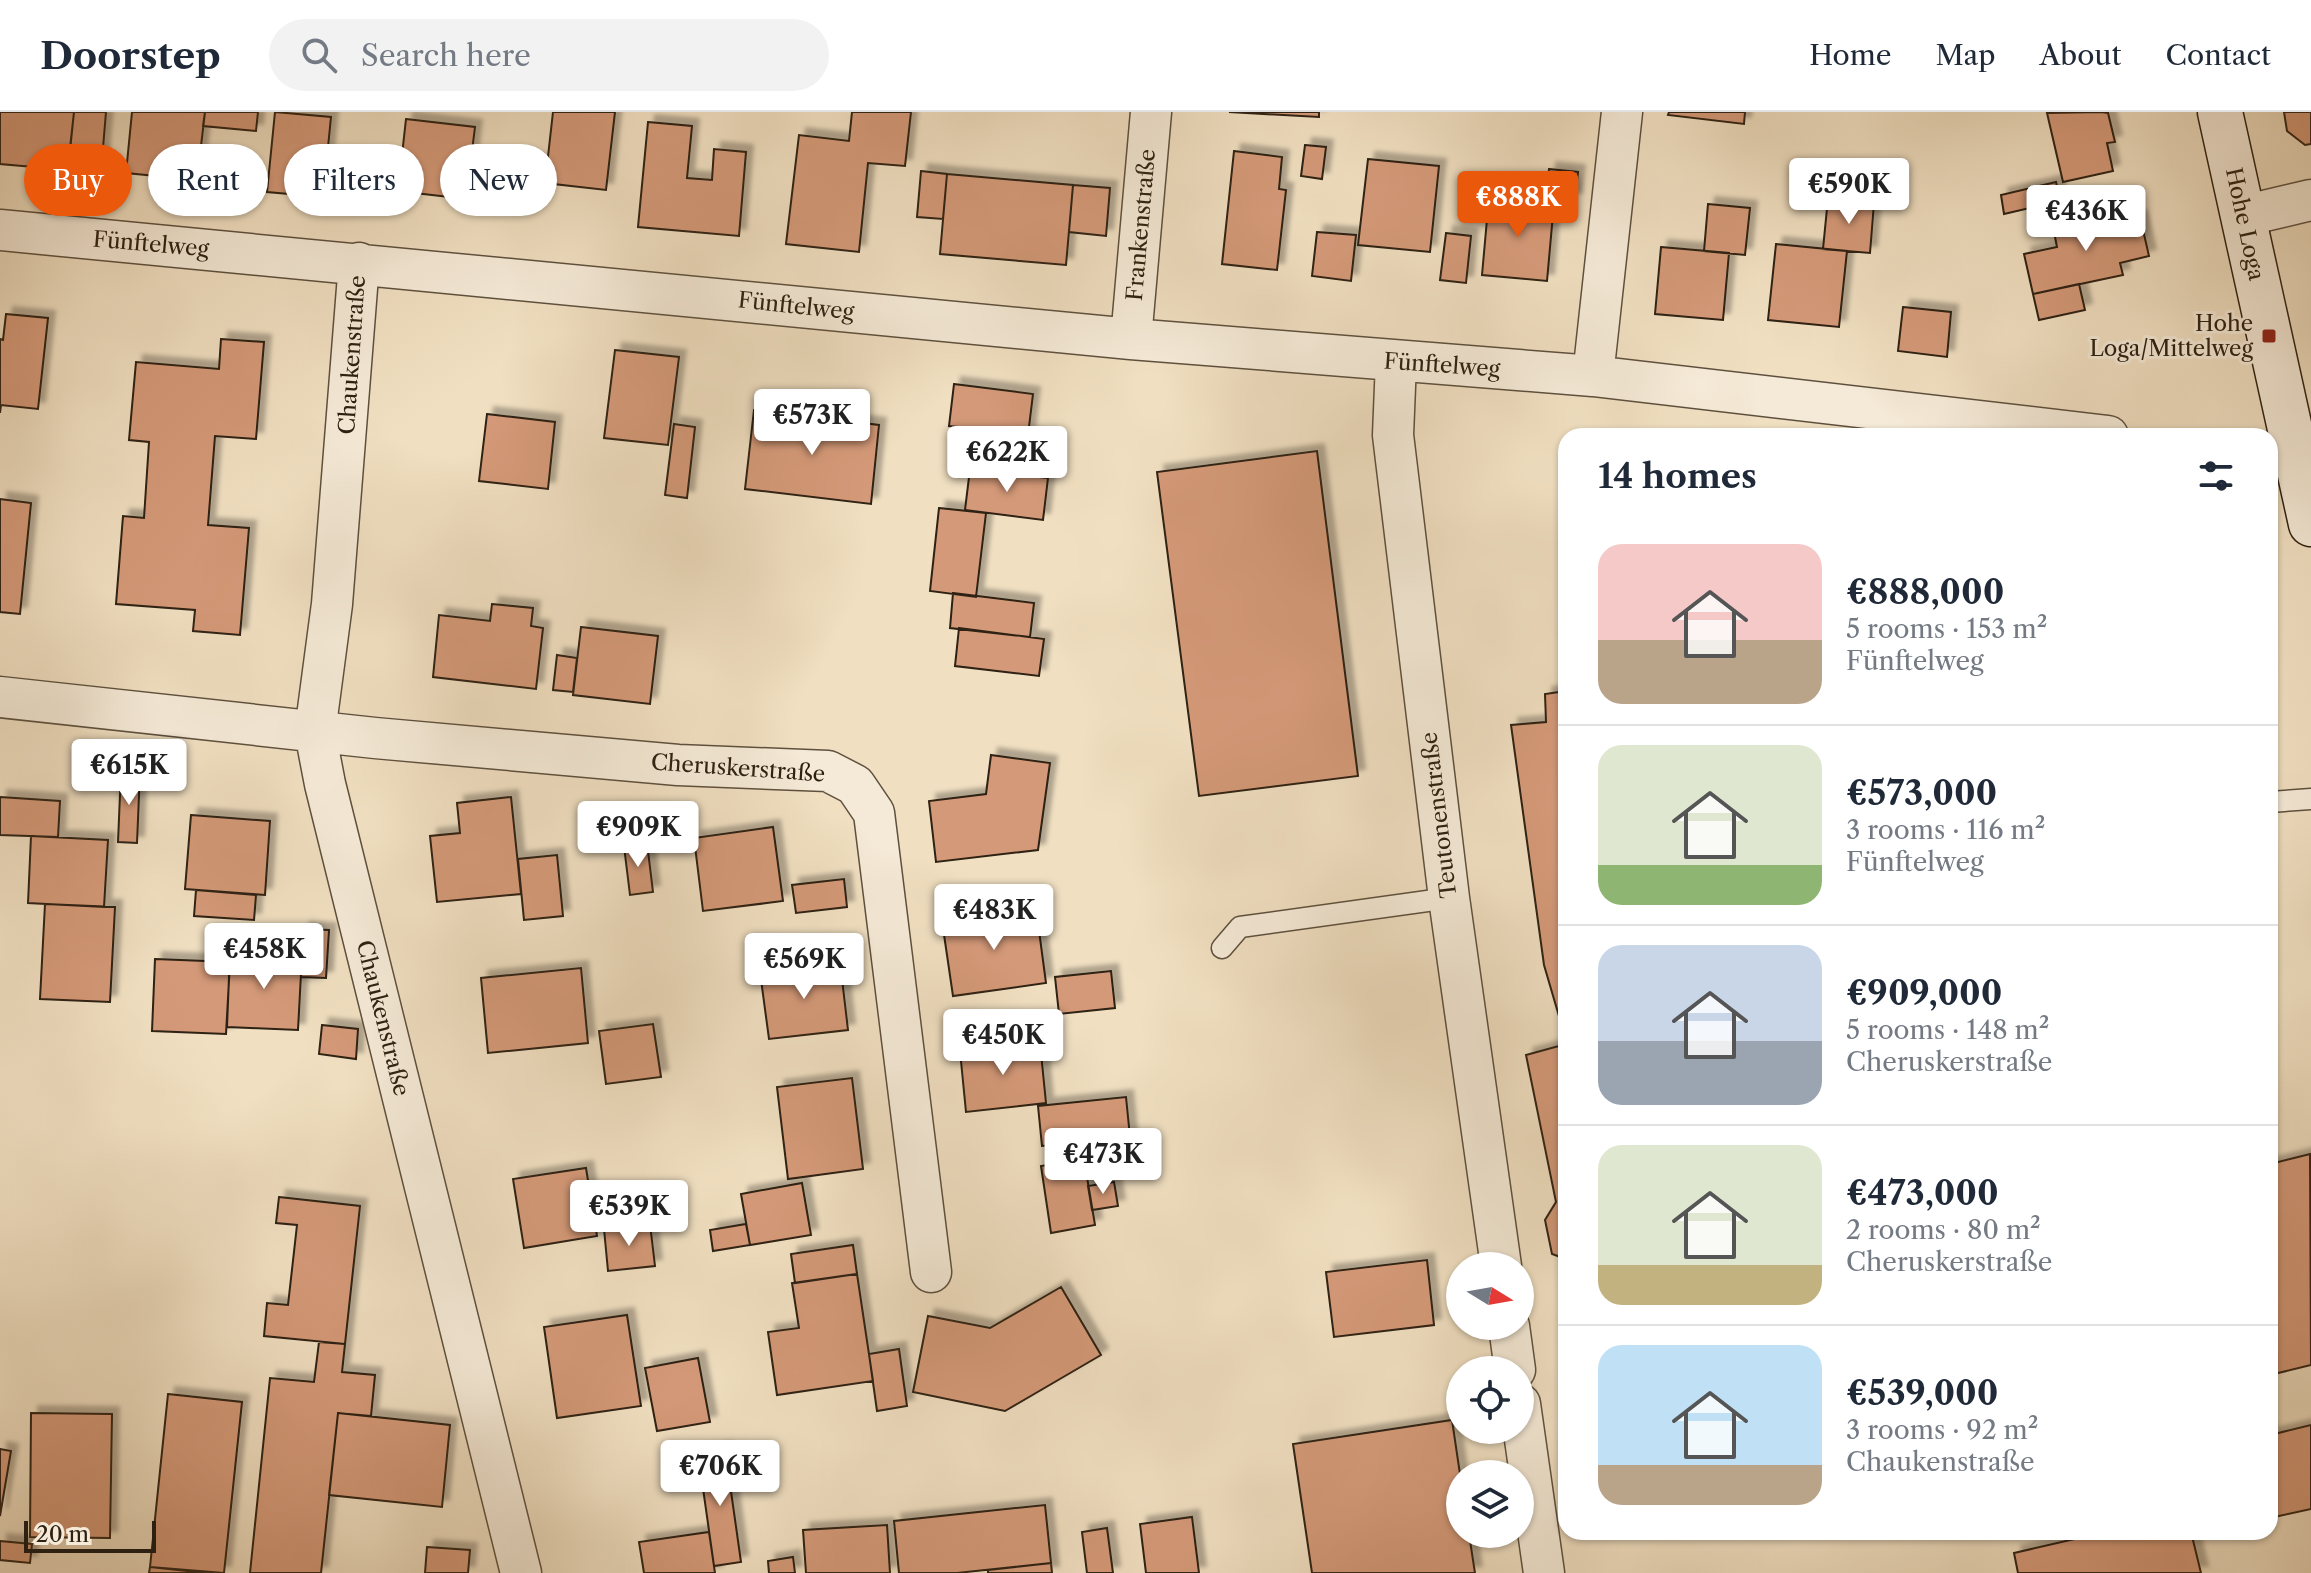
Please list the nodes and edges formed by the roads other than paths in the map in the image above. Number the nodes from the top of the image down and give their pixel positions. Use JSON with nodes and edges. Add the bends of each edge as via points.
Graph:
{"nodes":[{"id":1,"x":1151,"y":112,"type":"edge"},
{"id":2,"x":1622,"y":112,"type":"edge"},
{"id":3,"x":2220,"y":112,"type":"edge"},
{"id":4,"x":2311,"y":200,"type":"edge"},
{"id":5,"x":2243,"y":216,"type":"junction"},
{"id":6,"x":0,"y":230,"type":"edge"},
{"id":7,"x":359,"y":263,"type":"junction"},
{"id":8,"x":1131,"y":339,"type":"junction"},
{"id":9,"x":1396,"y":362,"type":"junction"},
{"id":10,"x":1593,"y":376,"type":"junction"},
{"id":11,"x":1929,"y":425,"type":"edge"},
{"id":12,"x":1978,"y":428,"type":"edge"},
{"id":13,"x":2281,"y":442,"type":"edge"},
{"id":14,"x":2311,"y":524,"type":"edge"},
{"id":15,"x":0,"y":697,"type":"edge"},
{"id":16,"x":315,"y":732,"type":"junction"},
{"id":17,"x":2311,"y":799,"type":"edge"},
{"id":18,"x":2278,"y":801,"type":"edge"},
{"id":19,"x":1449,"y":898,"type":"junction"},
{"id":20,"x":1222,"y":948,"type":"dead end"},
{"id":21,"x":1499,"y":1252,"type":"edge"},
{"id":22,"x":931,"y":1272,"type":"dead end"},
{"id":23,"x":1526,"y":1444,"type":"edge"},
{"id":24,"x":521,"y":1573,"type":"edge"},
{"id":25,"x":1544,"y":1573,"type":"edge"}],
"edges":[{"from":1,"to":8,"type":"street","name":"Frankenstraße"},
{"from":2,"to":10,"type":"street"},
{"from":3,"to":5,"type":"street","name":"Hohe Loga"},
{"from":4,"to":5,"type":"street"},
{"from":5,"to":13,"type":"street","name":"Hohe Loga"},
{"from":6,"to":7,"type":"street","name":"Fünftelweg"},
{"from":7,"to":8,"type":"street","name":"Fünftelweg"},
{"from":7,"to":16,"type":"street","name":"Chaukenstraße","via":[[332,604]]},
{"from":8,"to":9,"type":"street","name":"Fünftelweg"},
{"from":9,"to":10,"type":"street","name":"Fünftelweg"},
{"from":9,"to":19,"type":"street","name":"Teutonenstraße","via":[[1393,435]]},
{"from":10,"to":11,"type":"street","name":"Fünftelweg"},
{"from":11,"to":12,"type":"street","name":"Fünftelweg"},
{"from":13,"to":14,"type":"street","name":"Hohe Loga"},
{"from":15,"to":16,"type":"street","name":"Cheruskerstraße"},
{"from":16,"to":22,"type":"street","name":"Cheruskerstraße","via":[[678,765],[828,771],[855,785],[874,813]]},
{"from":16,"to":24,"type":"street","name":"Chaukenstraße"},
{"from":17,"to":18,"type":"lane"},
{"from":19,"to":20,"type":"lane","via":[[1240,927]]},
{"from":19,"to":21,"type":"street","name":"Teutonenstraße"},
{"from":23,"to":25,"type":"street"}]}
